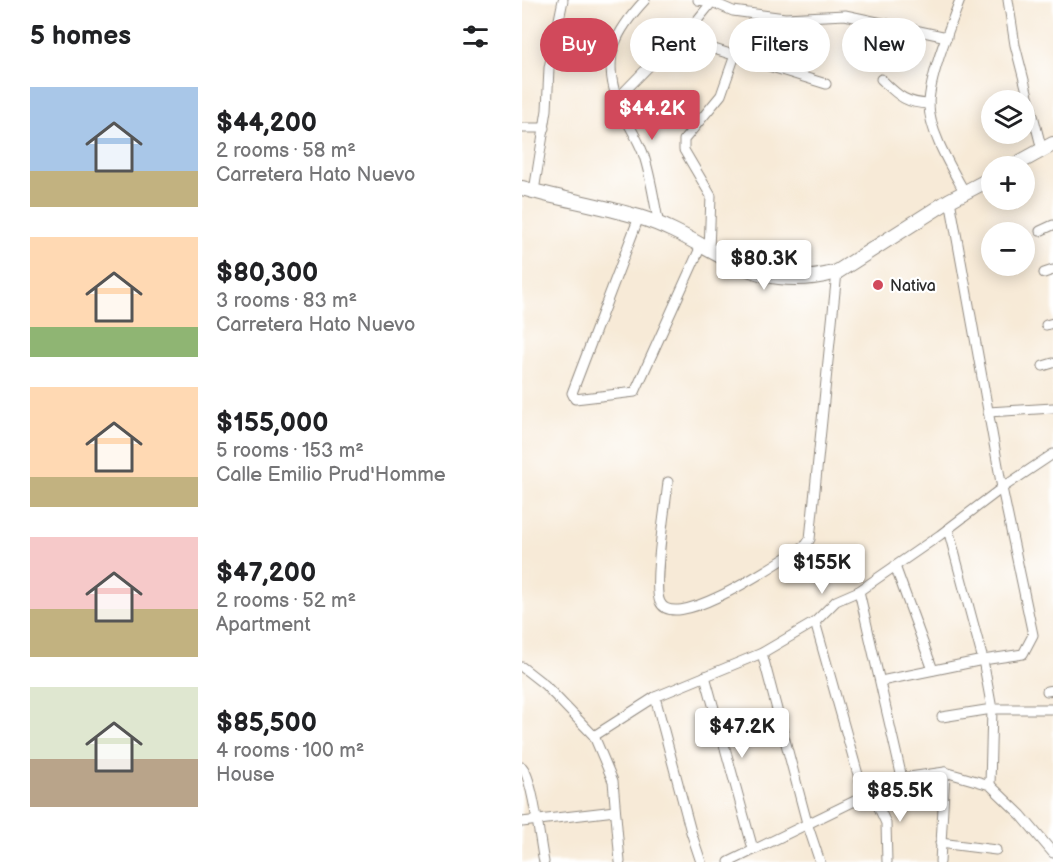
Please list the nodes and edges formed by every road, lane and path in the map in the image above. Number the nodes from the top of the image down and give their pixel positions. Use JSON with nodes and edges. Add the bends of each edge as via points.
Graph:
{"nodes":[{"id":1,"x":563,"y":0,"type":"edge"},
{"id":2,"x":645,"y":0,"type":"edge"},
{"id":3,"x":698,"y":0,"type":"edge"},
{"id":4,"x":735,"y":0,"type":"edge"},
{"id":5,"x":960,"y":0,"type":"edge"},
{"id":6,"x":1008,"y":0,"type":"edge"},
{"id":7,"x":712,"y":2,"type":"junction"},
{"id":8,"x":734,"y":10,"type":"junction"},
{"id":9,"x":699,"y":18,"type":"edge"},
{"id":10,"x":947,"y":38,"type":"junction"},
{"id":11,"x":643,"y":72,"type":"edge"},
{"id":12,"x":729,"y":72,"type":"edge"},
{"id":13,"x":788,"y":72,"type":"edge"},
{"id":14,"x":881,"y":79,"type":"dead end"},
{"id":15,"x":826,"y":84,"type":"dead end"},
{"id":16,"x":617,"y":99,"type":"junction"},
{"id":17,"x":929,"y":104,"type":"junction"},
{"id":18,"x":522,"y":128,"type":"edge"},
{"id":19,"x":545,"y":128,"type":"junction"},
{"id":20,"x":1047,"y":147,"type":"edge"},
{"id":21,"x":1031,"y":156,"type":"edge"},
{"id":22,"x":981,"y":184,"type":"edge"},
{"id":23,"x":528,"y":189,"type":"edge"},
{"id":24,"x":965,"y":193,"type":"junction"},
{"id":25,"x":950,"y":200,"type":"junction"},
{"id":26,"x":639,"y":217,"type":"junction"},
{"id":27,"x":659,"y":225,"type":"junction"},
{"id":28,"x":1053,"y":225,"type":"edge"},
{"id":29,"x":1040,"y":231,"type":"dead end"},
{"id":30,"x":705,"y":248,"type":"junction"},
{"id":31,"x":837,"y":272,"type":"junction"},
{"id":32,"x":1053,"y":408,"type":"edge"},
{"id":33,"x":988,"y":411,"type":"junction"},
{"id":34,"x":1053,"y":454,"type":"edge"},
{"id":35,"x":668,"y":482,"type":"dead end"},
{"id":36,"x":1002,"y":488,"type":"junction"},
{"id":37,"x":948,"y":529,"type":"junction"},
{"id":38,"x":896,"y":566,"type":"junction"},
{"id":39,"x":859,"y":591,"type":"junction"},
{"id":40,"x":815,"y":622,"type":"junction"},
{"id":41,"x":762,"y":653,"type":"junction"},
{"id":42,"x":983,"y":660,"type":"junction"},
{"id":43,"x":522,"y":667,"type":"edge"},
{"id":44,"x":933,"y":670,"type":"junction"},
{"id":45,"x":705,"y":676,"type":"junction"},
{"id":46,"x":881,"y":681,"type":"junction"},
{"id":47,"x":655,"y":697,"type":"junction"},
{"id":48,"x":992,"y":709,"type":"junction"},
{"id":49,"x":1052,"y":709,"type":"edge"},
{"id":50,"x":942,"y":717,"type":"dead end"},
{"id":51,"x":594,"y":736,"type":"junction"},
{"id":52,"x":522,"y":767,"type":"edge"},
{"id":53,"x":945,"y":772,"type":"junction"},
{"id":54,"x":902,"y":778,"type":"junction"},
{"id":55,"x":990,"y":785,"type":"junction"},
{"id":56,"x":868,"y":794,"type":"junction"},
{"id":57,"x":615,"y":811,"type":"junction"},
{"id":58,"x":536,"y":819,"type":"junction"},
{"id":59,"x":522,"y":822,"type":"edge"},
{"id":60,"x":807,"y":822,"type":"junction"},
{"id":61,"x":940,"y":843,"type":"junction"},
{"id":62,"x":753,"y":849,"type":"junction"},
{"id":63,"x":996,"y":850,"type":"dead end"},
{"id":64,"x":1053,"y":853,"type":"edge"},
{"id":65,"x":544,"y":862,"type":"edge"},
{"id":66,"x":620,"y":862,"type":"edge"},
{"id":67,"x":701,"y":862,"type":"edge"},
{"id":68,"x":729,"y":862,"type":"edge"},
{"id":69,"x":820,"y":862,"type":"edge"},
{"id":70,"x":886,"y":862,"type":"edge"},
{"id":71,"x":940,"y":862,"type":"edge"}],
"edges":[{"from":1,"to":19,"type":"street","via":[[549,68]]},
{"from":2,"to":16,"type":"street","via":[[613,44],[609,65]]},
{"from":3,"to":7,"type":"street"},
{"from":4,"to":8,"type":"street"},
{"from":5,"to":10,"type":"street"},
{"from":6,"to":20,"type":"street","via":[[1015,45]]},
{"from":7,"to":8,"type":"street"},
{"from":7,"to":9,"type":"street"},
{"from":8,"to":10,"type":"street","via":[[785,18],[845,15]]},
{"from":10,"to":17,"type":"street"},
{"from":11,"to":16,"type":"street"},
{"from":12,"to":30,"type":"street","via":[[721,95],[684,140],[684,150],[711,196]]},
{"from":13,"to":15,"type":"street"},
{"from":14,"to":17,"type":"street","via":[[903,99]]},
{"from":16,"to":27,"type":"street","via":[[643,153]]},
{"from":17,"to":24,"type":"street","via":[[938,142]]},
{"from":18,"to":19,"type":"street"},
{"from":19,"to":23,"type":"street"},
{"from":20,"to":21,"type":"main road"},
{"from":22,"to":24,"type":"main road"},
{"from":23,"to":26,"type":"main road"},
{"from":24,"to":25,"type":"main road"},
{"from":25,"to":31,"type":"main road"},
{"from":25,"to":33,"type":"street"},
{"from":26,"to":27,"type":"main road"},
{"from":26,"to":30,"type":"street","via":[[572,393],[575,399],[634,392]]},
{"from":27,"to":30,"type":"main road"},
{"from":28,"to":29,"type":"street"},
{"from":30,"to":31,"type":"main road","via":[[754,273],[778,278],[820,277]]},
{"from":31,"to":35,"type":"street","via":[[816,488],[806,545],[745,584],[687,610],[666,609],[660,604],[657,582]]},
{"from":32,"to":33,"type":"street"},
{"from":33,"to":36,"type":"street"},
{"from":34,"to":36,"type":"street"},
{"from":36,"to":37,"type":"street"},
{"from":36,"to":42,"type":"street","via":[[1033,636],[1023,654]]},
{"from":37,"to":38,"type":"street"},
{"from":37,"to":42,"type":"street"},
{"from":38,"to":39,"type":"street"},
{"from":38,"to":44,"type":"street"},
{"from":39,"to":40,"type":"street","via":[[836,600]]},
{"from":39,"to":46,"type":"street"},
{"from":40,"to":41,"type":"street"},
{"from":40,"to":56,"type":"street"},
{"from":41,"to":45,"type":"street"},
{"from":41,"to":60,"type":"street"},
{"from":42,"to":44,"type":"street"},
{"from":42,"to":48,"type":"street"},
{"from":43,"to":51,"type":"street"},
{"from":44,"to":46,"type":"street"},
{"from":45,"to":47,"type":"street"},
{"from":45,"to":62,"type":"street"},
{"from":46,"to":54,"type":"street"},
{"from":47,"to":51,"type":"street"},
{"from":47,"to":67,"type":"street"},
{"from":48,"to":49,"type":"street"},
{"from":48,"to":50,"type":"street"},
{"from":48,"to":55,"type":"street"},
{"from":51,"to":57,"type":"street","via":[[613,781]]},
{"from":52,"to":58,"type":"street"},
{"from":53,"to":54,"type":"street"},
{"from":53,"to":55,"type":"street"},
{"from":53,"to":61,"type":"street"},
{"from":54,"to":56,"type":"street"},
{"from":55,"to":64,"type":"street"},
{"from":56,"to":60,"type":"street"},
{"from":56,"to":70,"type":"street","via":[[886,823]]},
{"from":57,"to":58,"type":"street"},
{"from":57,"to":66,"type":"street"},
{"from":58,"to":59,"type":"street"},
{"from":58,"to":65,"type":"street"},
{"from":60,"to":62,"type":"street"},
{"from":60,"to":69,"type":"street"},
{"from":61,"to":63,"type":"street"},
{"from":61,"to":71,"type":"street"},
{"from":62,"to":68,"type":"street"}]}
